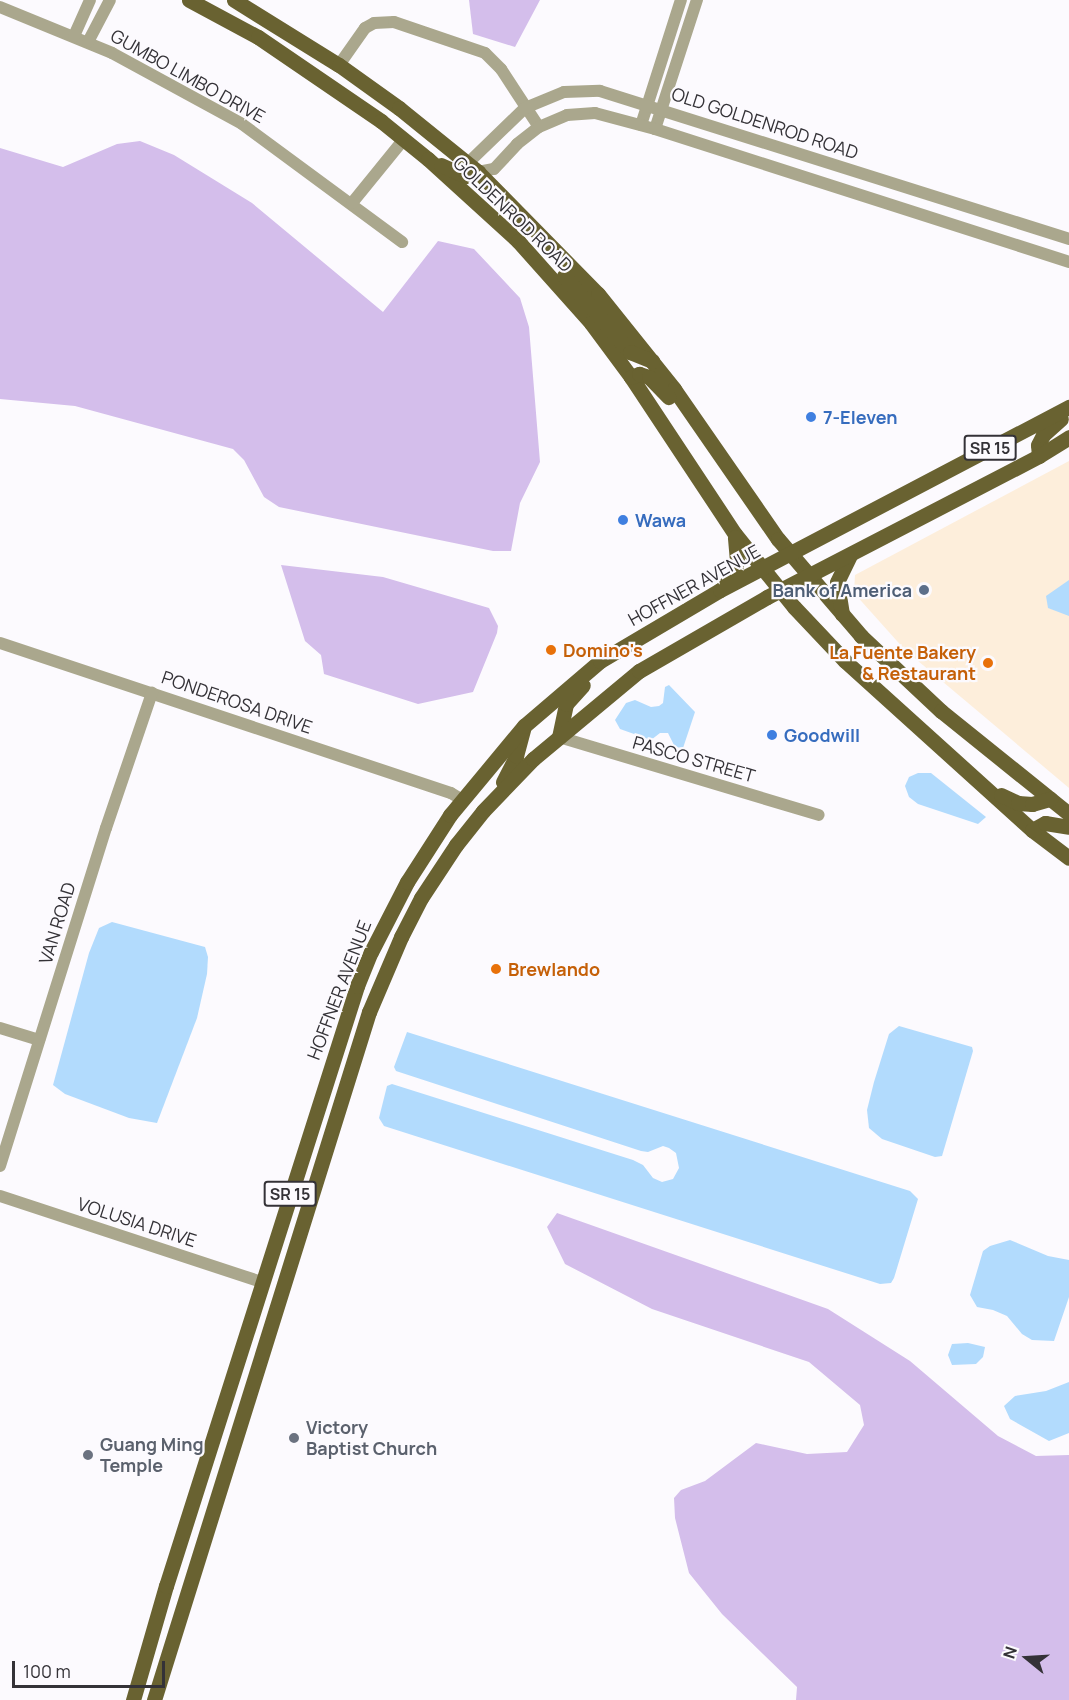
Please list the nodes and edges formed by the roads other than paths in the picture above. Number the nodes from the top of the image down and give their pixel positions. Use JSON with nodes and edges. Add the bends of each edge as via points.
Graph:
{"nodes":[{"id":1,"x":110,"y":0,"type":"edge"},
{"id":2,"x":189,"y":0,"type":"edge"},
{"id":3,"x":234,"y":0,"type":"edge"},
{"id":4,"x":681,"y":0,"type":"edge"},
{"id":5,"x":697,"y":0,"type":"edge"},
{"id":6,"x":89,"y":2,"type":"edge"},
{"id":7,"x":0,"y":7,"type":"edge"},
{"id":8,"x":104,"y":12,"type":"junction"},
{"id":9,"x":74,"y":36,"type":"junction"},
{"id":10,"x":88,"y":42,"type":"junction"},
{"id":11,"x":339,"y":65,"type":"junction"},
{"id":12,"x":647,"y":104,"type":"junction"},
{"id":13,"x":525,"y":108,"type":"junction"},
{"id":14,"x":662,"y":109,"type":"junction"},
{"id":15,"x":641,"y":125,"type":"junction"},
{"id":16,"x":539,"y":127,"type":"junction"},
{"id":17,"x":655,"y":129,"type":"junction"},
{"id":18,"x":404,"y":140,"type":"junction"},
{"id":19,"x":428,"y":159,"type":"junction"},
{"id":20,"x":473,"y":167,"type":"junction"},
{"id":21,"x":352,"y":203,"type":"junction"},
{"id":22,"x":1069,"y":239,"type":"edge"},
{"id":23,"x":402,"y":242,"type":"dead end"},
{"id":24,"x":1069,"y":246,"type":"edge"},
{"id":25,"x":1041,"y":253,"type":"junction"},
{"id":26,"x":538,"y":262,"type":"junction"},
{"id":27,"x":1069,"y":262,"type":"edge"},
{"id":28,"x":652,"y":361,"type":"junction"},
{"id":29,"x":631,"y":377,"type":"junction"},
{"id":30,"x":1069,"y":407,"type":"edge"},
{"id":31,"x":1069,"y":414,"type":"edge"},
{"id":32,"x":1069,"y":437,"type":"edge"},
{"id":33,"x":1039,"y":456,"type":"junction"},
{"id":34,"x":720,"y":458,"type":"junction"},
{"id":35,"x":735,"y":534,"type":"junction"},
{"id":36,"x":852,"y":553,"type":"junction"},
{"id":37,"x":790,"y":554,"type":"junction"},
{"id":38,"x":763,"y":569,"type":"junction"},
{"id":39,"x":808,"y":576,"type":"junction"},
{"id":40,"x":720,"y":590,"type":"junction"},
{"id":41,"x":780,"y":590,"type":"junction"},
{"id":42,"x":842,"y":614,"type":"junction"},
{"id":43,"x":639,"y":636,"type":"junction"},
{"id":44,"x":0,"y":644,"type":"edge"},
{"id":45,"x":152,"y":693,"type":"junction"},
{"id":46,"x":524,"y":726,"type":"junction"},
{"id":47,"x":559,"y":737,"type":"junction"},
{"id":48,"x":987,"y":789,"type":"junction"},
{"id":49,"x":1050,"y":799,"type":"junction"},
{"id":50,"x":462,"y":800,"type":"junction"},
{"id":51,"x":1069,"y":814,"type":"edge"},
{"id":52,"x":819,"y":815,"type":"dead end"},
{"id":53,"x":1069,"y":827,"type":"edge"},
{"id":54,"x":1032,"y":830,"type":"junction"},
{"id":55,"x":456,"y":845,"type":"junction"},
{"id":56,"x":1069,"y":858,"type":"edge"},
{"id":57,"x":0,"y":1028,"type":"edge"},
{"id":58,"x":39,"y":1040,"type":"junction"},
{"id":59,"x":306,"y":1142,"type":"junction"},
{"id":60,"x":0,"y":1166,"type":"edge"},
{"id":61,"x":0,"y":1196,"type":"edge"},
{"id":62,"x":290,"y":1265,"type":"junction"},
{"id":63,"x":262,"y":1282,"type":"junction"},
{"id":64,"x":253,"y":1383,"type":"junction"},
{"id":65,"x":209,"y":1451,"type":"junction"},
{"id":66,"x":207,"y":1524,"type":"junction"},
{"id":67,"x":166,"y":1586,"type":"junction"},
{"id":68,"x":165,"y":1664,"type":"junction"},
{"id":69,"x":133,"y":1700,"type":"edge"},
{"id":70,"x":154,"y":1700,"type":"edge"}],
"edges":[{"from":1,"to":8,"type":"street"},
{"from":2,"to":18,"type":"main road","name":"GOLDENROD ROAD","via":[[258,37]]},
{"from":3,"to":11,"type":"main road","name":"GOLDENROD ROAD"},
{"from":4,"to":12,"type":"street"},
{"from":5,"to":14,"type":"street"},
{"from":6,"to":8,"type":"street"},
{"from":6,"to":9,"type":"street"},
{"from":7,"to":9,"type":"street","name":"GUMBO LIMBO DRIVE"},
{"from":8,"to":10,"type":"street"},
{"from":9,"to":10,"type":"street","name":"GUMBO LIMBO DRIVE"},
{"from":10,"to":21,"type":"street","name":"GUMBO LIMBO DRIVE","via":[[153,73],[242,124]]},
{"from":11,"to":13,"type":"street","via":[[365,28],[374,23],[394,22],[485,53],[501,69]]},
{"from":11,"to":20,"type":"main road","name":"GOLDENROD ROAD"},
{"from":12,"to":13,"type":"street","name":"OLD GOLDENROD ROAD","via":[[583,90],[564,92]]},
{"from":12,"to":14,"type":"street","name":"OLD GOLDENROD ROAD"},
{"from":12,"to":15,"type":"street"},
{"from":13,"to":16,"type":"street"},
{"from":13,"to":20,"type":"street","name":"OLD GOLDENROD ROAD"},
{"from":14,"to":17,"type":"street"},
{"from":14,"to":22,"type":"street","name":"OLD GOLDENROD ROAD"},
{"from":15,"to":16,"type":"street","via":[[614,116],[581,113]]},
{"from":15,"to":17,"type":"street"},
{"from":16,"to":20,"type":"street","via":[[494,169]]},
{"from":17,"to":25,"type":"street"},
{"from":18,"to":19,"type":"main road","name":"GOLDENROD ROAD"},
{"from":18,"to":21,"type":"street"},
{"from":19,"to":20,"type":"main road","via":[[466,176]]},
{"from":19,"to":26,"type":"main road","name":"GOLDENROD ROAD"},
{"from":20,"to":28,"type":"main road","name":"GOLDENROD ROAD","via":[[598,294]]},
{"from":21,"to":23,"type":"street","name":"GUMBO LIMBO DRIVE"},
{"from":24,"to":25,"type":"street"},
{"from":25,"to":27,"type":"street"},
{"from":26,"to":28,"type":"main road","via":[[562,274],[630,352]]},
{"from":26,"to":29,"type":"main road","name":"GOLDENROD ROAD"},
{"from":28,"to":34,"type":"main road","name":"GOLDENROD ROAD"},
{"from":29,"to":34,"type":"main road","via":[[649,376],[660,385],[696,437]]},
{"from":29,"to":35,"type":"main road","name":"GOLDENROD ROAD"},
{"from":30,"to":37,"type":"main road","name":"HOFFNER AVENUE","number":"SR 15"},
{"from":31,"to":33,"type":"main road","via":[[1043,435],[1038,445]]},
{"from":32,"to":33,"type":"main road","name":"HOFFNER AVENUE","number":"SR 15"},
{"from":33,"to":36,"type":"main road","name":"HOFFNER AVENUE","number":"SR 15"},
{"from":34,"to":37,"type":"main road","name":"GOLDENROD ROAD"},
{"from":35,"to":38,"type":"main road","name":"GOLDENROD ROAD"},
{"from":35,"to":40,"type":"main road","via":[[737,561],[729,582]]},
{"from":36,"to":39,"type":"main road","name":"HOFFNER AVENUE","number":"SR 15"},
{"from":36,"to":42,"type":"main road","via":[[837,582]]},
{"from":37,"to":38,"type":"main road","name":"HOFFNER AVENUE","number":"SR 15"},
{"from":37,"to":39,"type":"main road","name":"GOLDENROD ROAD"},
{"from":38,"to":40,"type":"main road","name":"HOFFNER AVENUE","number":"SR 15"},
{"from":38,"to":41,"type":"main road","name":"GOLDENROD ROAD"},
{"from":39,"to":41,"type":"main road","name":"HOFFNER AVENUE","number":"SR 15"},
{"from":39,"to":42,"type":"main road","name":"GOLDENROD ROAD"},
{"from":40,"to":43,"type":"main road","name":"HOFFNER AVENUE","number":"SR 15"},
{"from":41,"to":47,"type":"main road","name":"HOFFNER AVENUE","number":"SR 15","via":[[639,671]]},
{"from":41,"to":48,"type":"main road","name":"GOLDENROD ROAD","via":[[845,661]]},
{"from":42,"to":49,"type":"main road","name":"GOLDENROD ROAD","via":[[941,711]]},
{"from":43,"to":46,"type":"main road","name":"HOFFNER AVENUE","number":"SR 15","via":[[600,661]]},
{"from":43,"to":47,"type":"main road","via":[[629,649],[576,690],[566,704]]},
{"from":44,"to":45,"type":"street","name":"PONDEROSA DRIVE"},
{"from":45,"to":50,"type":"street","name":"PONDEROSA DRIVE","via":[[451,793]]},
{"from":45,"to":58,"type":"street","name":"VAN ROAD"},
{"from":46,"to":50,"type":"main road","name":"HOFFNER AVENUE","number":"SR 15"},
{"from":46,"to":55,"type":"main road","via":[[514,763],[502,784],[462,829]]},
{"from":47,"to":52,"type":"street","name":"PASCO STREET"},
{"from":47,"to":55,"type":"main road","name":"HOFFNER AVENUE","number":"SR 15","via":[[503,789]]},
{"from":48,"to":49,"type":"main road","via":[[1018,803]]},
{"from":48,"to":54,"type":"main road","name":"GOLDENROD ROAD"},
{"from":49,"to":51,"type":"main road","name":"GOLDENROD ROAD"},
{"from":50,"to":59,"type":"main road","name":"HOFFNER AVENUE","number":"SR 15","via":[[407,882],[371,952]]},
{"from":53,"to":54,"type":"main road","via":[[1045,823]]},
{"from":54,"to":56,"type":"main road","name":"GOLDENROD ROAD"},
{"from":55,"to":62,"type":"main road","name":"HOFFNER AVENUE","number":"SR 15","via":[[421,898],[381,981]]},
{"from":57,"to":58,"type":"street"},
{"from":58,"to":60,"type":"street","name":"VAN ROAD"},
{"from":59,"to":62,"type":"main road","via":[[310,1161],[283,1250],[283,1259]]},
{"from":59,"to":63,"type":"main road","name":"HOFFNER AVENUE","number":"SR 15"},
{"from":61,"to":63,"type":"street","name":"VOLUSIA DRIVE"},
{"from":62,"to":64,"type":"main road","name":"HOFFNER AVENUE","number":"SR 15"},
{"from":63,"to":64,"type":"main road","via":[[271,1297],[249,1366]]},
{"from":63,"to":65,"type":"main road","name":"HOFFNER AVENUE","number":"SR 15"},
{"from":64,"to":66,"type":"main road","name":"HOFFNER AVENUE","number":"SR 15"},
{"from":65,"to":66,"type":"main road","via":[[213,1477],[204,1508]]},
{"from":65,"to":67,"type":"main road","name":"HOFFNER AVENUE","number":"SR 15"},
{"from":66,"to":68,"type":"main road","name":"HOFFNER AVENUE","number":"SR 15"},
{"from":67,"to":68,"type":"main road","via":[[170,1594],[158,1639]]},
{"from":67,"to":69,"type":"main road","name":"HOFFNER AVENUE","number":"SR 15"},
{"from":68,"to":70,"type":"main road","name":"HOFFNER AVENUE","number":"SR 15"}]}
